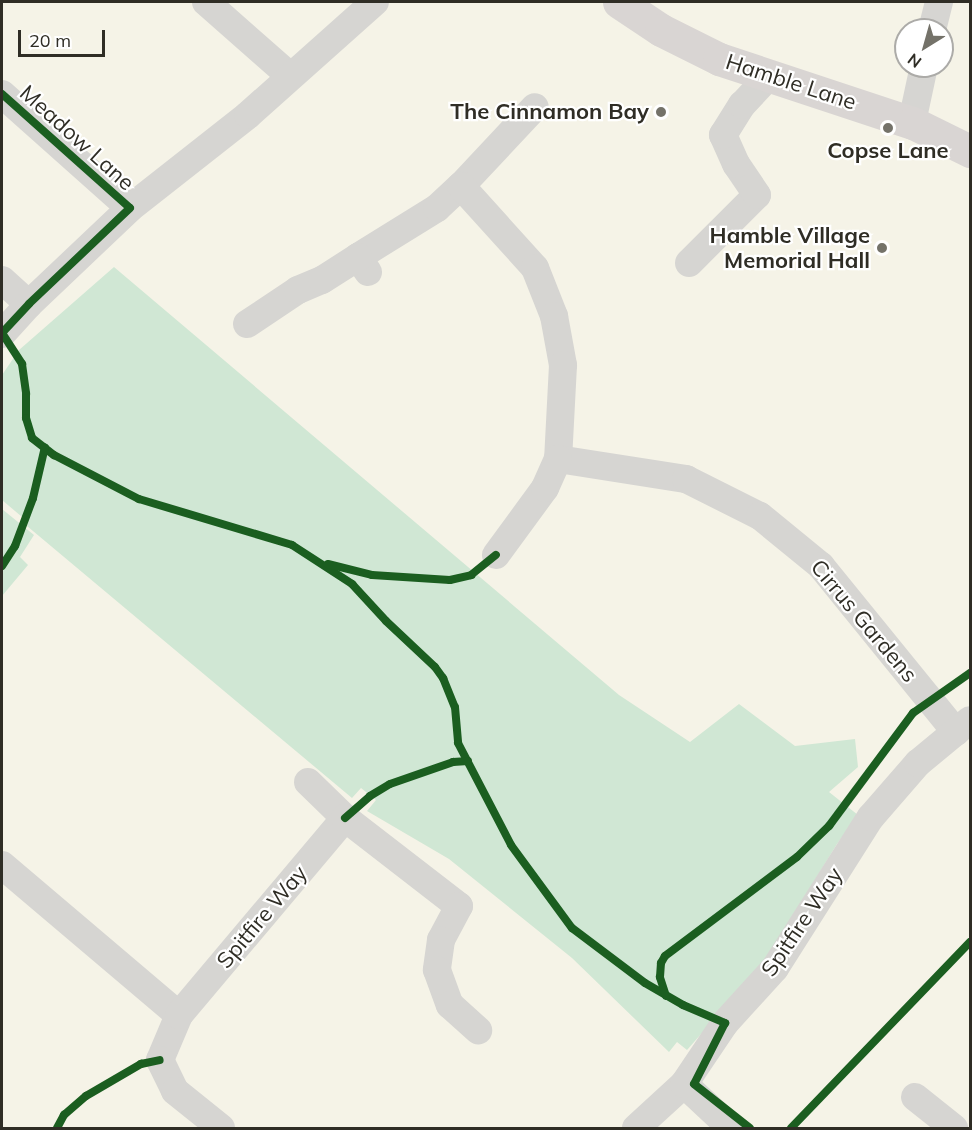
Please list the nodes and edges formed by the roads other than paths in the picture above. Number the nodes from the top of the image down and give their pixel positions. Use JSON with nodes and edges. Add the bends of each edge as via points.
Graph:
{"nodes":[{"id":1,"x":206,"y":2,"type":"edge"},
{"id":2,"x":375,"y":2,"type":"edge"},
{"id":3,"x":619,"y":2,"type":"edge"},
{"id":4,"x":939,"y":2,"type":"edge"},
{"id":5,"x":935,"y":18,"type":"edge"},
{"id":6,"x":290,"y":76,"type":"junction"},
{"id":7,"x":769,"y":76,"type":"junction"},
{"id":8,"x":921,"y":78,"type":"edge"},
{"id":9,"x":2,"y":94,"type":"edge"},
{"id":10,"x":535,"y":108,"type":"dead end"},
{"id":11,"x":912,"y":122,"type":"junction"},
{"id":12,"x":970,"y":151,"type":"edge"},
{"id":13,"x":461,"y":186,"type":"junction"},
{"id":14,"x":130,"y":208,"type":"junction"},
{"id":15,"x":689,"y":263,"type":"dead end"},
{"id":16,"x":2,"y":280,"type":"edge"},
{"id":17,"x":29,"y":304,"type":"junction"},
{"id":18,"x":247,"y":324,"type":"dead end"},
{"id":19,"x":2,"y":334,"type":"edge"},
{"id":20,"x":558,"y":459,"type":"junction"},
{"id":21,"x":496,"y":555,"type":"dead end"},
{"id":22,"x":963,"y":726,"type":"edge"},
{"id":23,"x":308,"y":782,"type":"dead end"},
{"id":24,"x":345,"y":818,"type":"junction"},
{"id":25,"x":2,"y":865,"type":"edge"},
{"id":26,"x":179,"y":1016,"type":"junction"},
{"id":27,"x":478,"y":1030,"type":"dead end"},
{"id":28,"x":684,"y":1084,"type":"junction"},
{"id":29,"x":915,"y":1097,"type":"dead end"},
{"id":30,"x":220,"y":1128,"type":"edge"},
{"id":31,"x":636,"y":1128,"type":"edge"},
{"id":32,"x":731,"y":1128,"type":"edge"},
{"id":33,"x":954,"y":1128,"type":"edge"}],
"edges":[{"from":1,"to":6,"type":"street"},
{"from":2,"to":6,"type":"street"},
{"from":3,"to":7,"type":"main road","name":"Hamble Lane","via":[[661,30],[719,59]]},
{"from":4,"to":5,"type":"street"},
{"from":6,"to":14,"type":"street","via":[[248,115]]},
{"from":7,"to":11,"type":"main road","name":"Hamble Lane"},
{"from":7,"to":15,"type":"street","via":[[742,105],[723,135],[757,195]]},
{"from":8,"to":11,"type":"street"},
{"from":9,"to":14,"type":"street","name":"Meadow Lane"},
{"from":10,"to":13,"type":"street"},
{"from":11,"to":12,"type":"main road","name":"Hamble Lane"},
{"from":13,"to":18,"type":"street","via":[[363,265],[298,290]]},
{"from":13,"to":20,"type":"street","via":[[535,268],[554,316],[563,365]]},
{"from":14,"to":17,"type":"street"},
{"from":16,"to":17,"type":"street"},
{"from":17,"to":19,"type":"street"},
{"from":20,"to":21,"type":"street","via":[[544,488]]},
{"from":20,"to":22,"type":"street","name":"Cirrus Gardens","via":[[686,479],[760,516],[821,566]]},
{"from":22,"to":28,"type":"street","name":"Spitfire Way","via":[[918,763],[871,817],[775,968],[725,1023]]},
{"from":23,"to":24,"type":"street"},
{"from":24,"to":26,"type":"street","name":"Spitfire Way"},
{"from":24,"to":27,"type":"street","via":[[459,906],[441,939],[437,970],[450,1005]]},
{"from":25,"to":26,"type":"street"},
{"from":26,"to":30,"type":"street","name":"Spitfire Way","via":[[160,1060],[176,1091]]},
{"from":28,"to":31,"type":"street","name":"Spitfire Way"},
{"from":28,"to":32,"type":"street"},
{"from":29,"to":33,"type":"street"}]}
